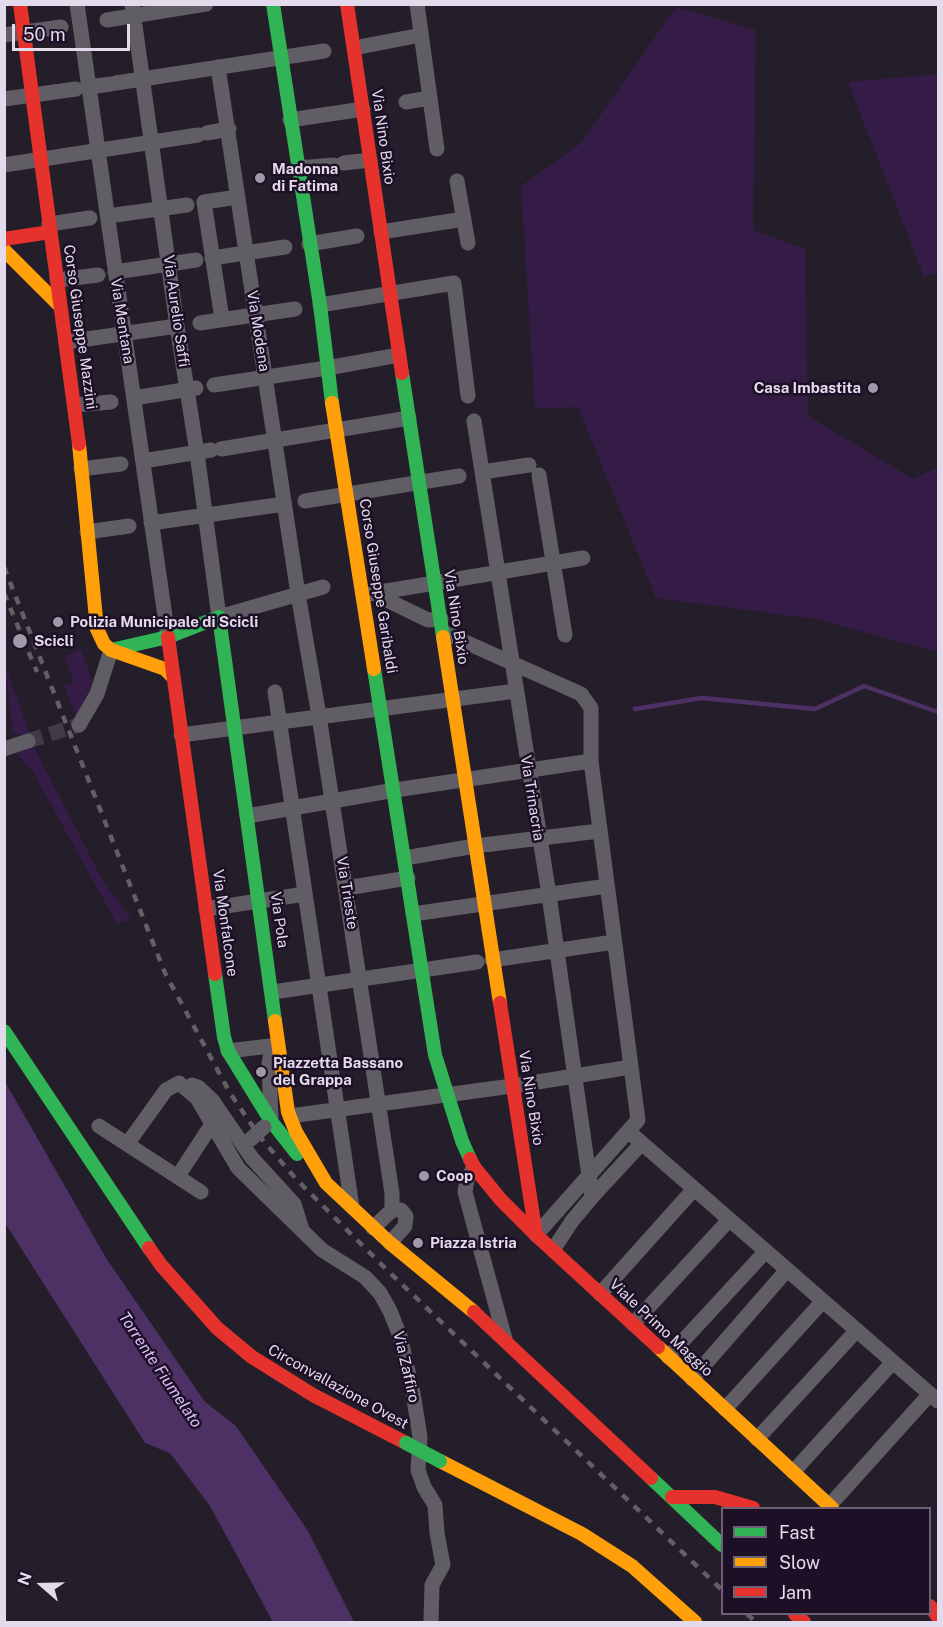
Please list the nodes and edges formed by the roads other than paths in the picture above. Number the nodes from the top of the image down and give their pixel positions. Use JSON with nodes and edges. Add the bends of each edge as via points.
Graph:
{"nodes":[{"id":1,"x":20,"y":4,"type":"edge"},
{"id":2,"x":77,"y":4,"type":"edge"},
{"id":3,"x":206,"y":4,"type":"edge"},
{"id":4,"x":273,"y":4,"type":"edge"},
{"id":5,"x":347,"y":4,"type":"edge"},
{"id":6,"x":417,"y":4,"type":"edge"},
{"id":7,"x":133,"y":10,"type":"edge"},
{"id":8,"x":80,"y":24,"type":"junction"},
{"id":9,"x":61,"y":27,"type":"dead end"},
{"id":10,"x":24,"y":32,"type":"junction"},
{"id":11,"x":4,"y":35,"type":"edge"},
{"id":12,"x":421,"y":35,"type":"junction"},
{"id":13,"x":354,"y":48,"type":"junction"},
{"id":14,"x":324,"y":51,"type":"dead end"},
{"id":15,"x":281,"y":58,"type":"junction"},
{"id":16,"x":218,"y":67,"type":"junction"},
{"id":17,"x":143,"y":79,"type":"junction"},
{"id":18,"x":83,"y":88,"type":"junction"},
{"id":19,"x":32,"y":95,"type":"junction"},
{"id":20,"x":430,"y":98,"type":"junction"},
{"id":21,"x":4,"y":99,"type":"edge"},
{"id":22,"x":406,"y":102,"type":"dead end"},
{"id":23,"x":363,"y":109,"type":"junction"},
{"id":24,"x":290,"y":120,"type":"junction"},
{"id":25,"x":229,"y":129,"type":"junction"},
{"id":26,"x":152,"y":141,"type":"junction"},
{"id":27,"x":99,"y":149,"type":"junction"},
{"id":28,"x":437,"y":149,"type":"dead end"},
{"id":29,"x":41,"y":158,"type":"junction"},
{"id":30,"x":370,"y":160,"type":"junction"},
{"id":31,"x":4,"y":165,"type":"edge"},
{"id":32,"x":298,"y":168,"type":"junction"},
{"id":33,"x":458,"y":182,"type":"dead end"},
{"id":34,"x":238,"y":196,"type":"junction"},
{"id":35,"x":187,"y":205,"type":"dead end"},
{"id":36,"x":161,"y":208,"type":"junction"},
{"id":37,"x":108,"y":216,"type":"junction"},
{"id":38,"x":90,"y":218,"type":"dead end"},
{"id":39,"x":464,"y":219,"type":"junction"},
{"id":40,"x":49,"y":228,"type":"junction"},
{"id":41,"x":381,"y":232,"type":"junction"},
{"id":42,"x":357,"y":236,"type":"dead end"},
{"id":43,"x":4,"y":239,"type":"edge"},
{"id":44,"x":468,"y":243,"type":"dead end"},
{"id":45,"x":309,"y":244,"type":"junction"},
{"id":46,"x":285,"y":247,"type":"dead end"},
{"id":47,"x":4,"y":250,"type":"edge"},
{"id":48,"x":246,"y":253,"type":"junction"},
{"id":49,"x":212,"y":258,"type":"junction"},
{"id":50,"x":195,"y":260,"type":"dead end"},
{"id":51,"x":170,"y":263,"type":"junction"},
{"id":52,"x":115,"y":272,"type":"junction"},
{"id":53,"x":98,"y":274,"type":"dead end"},
{"id":54,"x":57,"y":280,"type":"junction"},
{"id":55,"x":390,"y":293,"type":"junction"},
{"id":56,"x":320,"y":305,"type":"junction"},
{"id":57,"x":60,"y":306,"type":"junction"},
{"id":58,"x":295,"y":309,"type":"dead end"},
{"id":59,"x":255,"y":314,"type":"junction"},
{"id":60,"x":222,"y":319,"type":"junction"},
{"id":61,"x":200,"y":323,"type":"dead end"},
{"id":62,"x":177,"y":326,"type":"junction"},
{"id":63,"x":124,"y":334,"type":"junction"},
{"id":64,"x":66,"y":342,"type":"junction"},
{"id":65,"x":399,"y":355,"type":"junction"},
{"id":66,"x":327,"y":368,"type":"junction"},
{"id":67,"x":265,"y":377,"type":"junction"},
{"id":68,"x":214,"y":386,"type":"dead end"},
{"id":69,"x":192,"y":389,"type":"junction"},
{"id":70,"x":468,"y":396,"type":"dead end"},
{"id":71,"x":134,"y":398,"type":"junction"},
{"id":72,"x":111,"y":402,"type":"dead end"},
{"id":73,"x":75,"y":405,"type":"junction"},
{"id":74,"x":409,"y":418,"type":"junction"},
{"id":75,"x":474,"y":421,"type":"dead end"},
{"id":76,"x":338,"y":431,"type":"junction"},
{"id":77,"x":275,"y":440,"type":"junction"},
{"id":78,"x":210,"y":451,"type":"junction"},
{"id":79,"x":143,"y":461,"type":"junction"},
{"id":80,"x":121,"y":464,"type":"dead end"},
{"id":81,"x":81,"y":469,"type":"junction"},
{"id":82,"x":482,"y":472,"type":"junction"},
{"id":83,"x":459,"y":476,"type":"dead end"},
{"id":84,"x":419,"y":482,"type":"junction"},
{"id":85,"x":347,"y":494,"type":"junction"},
{"id":86,"x":304,"y":501,"type":"dead end"},
{"id":87,"x":285,"y":504,"type":"junction"},
{"id":88,"x":204,"y":516,"type":"junction"},
{"id":89,"x":151,"y":523,"type":"junction"},
{"id":90,"x":129,"y":526,"type":"dead end"},
{"id":91,"x":87,"y":532,"type":"junction"},
{"id":92,"x":583,"y":558,"type":"dead end"},
{"id":93,"x":553,"y":563,"type":"junction"},
{"id":94,"x":497,"y":572,"type":"junction"},
{"id":95,"x":434,"y":582,"type":"junction"},
{"id":96,"x":323,"y":587,"type":"dead end"},
{"id":97,"x":385,"y":591,"type":"junction"},
{"id":98,"x":298,"y":594,"type":"junction"},
{"id":99,"x":363,"y":595,"type":"junction"},
{"id":100,"x":219,"y":617,"type":"junction"},
{"id":101,"x":442,"y":626,"type":"junction"},
{"id":102,"x":565,"y":634,"type":"dead end"},
{"id":103,"x":168,"y":636,"type":"junction"},
{"id":104,"x":111,"y":650,"type":"junction"},
{"id":105,"x":511,"y":664,"type":"junction"},
{"id":106,"x":173,"y":677,"type":"junction"},
{"id":107,"x":516,"y":691,"type":"junction"},
{"id":108,"x":275,"y":692,"type":"dead end"},
{"id":109,"x":453,"y":700,"type":"junction"},
{"id":110,"x":381,"y":709,"type":"junction"},
{"id":111,"x":319,"y":716,"type":"junction"},
{"id":112,"x":279,"y":722,"type":"junction"},
{"id":113,"x":79,"y":725,"type":"tunnel mouth"},
{"id":114,"x":234,"y":728,"type":"junction"},
{"id":115,"x":181,"y":735,"type":"junction"},
{"id":116,"x":28,"y":741,"type":"tunnel mouth"},
{"id":117,"x":4,"y":749,"type":"edge"},
{"id":118,"x":591,"y":761,"type":"junction"},
{"id":119,"x":529,"y":771,"type":"junction"},
{"id":120,"x":464,"y":780,"type":"junction"},
{"id":121,"x":395,"y":790,"type":"junction"},
{"id":122,"x":332,"y":802,"type":"junction"},
{"id":123,"x":292,"y":809,"type":"junction"},
{"id":124,"x":247,"y":816,"type":"junction"},
{"id":125,"x":599,"y":831,"type":"junction"},
{"id":126,"x":538,"y":839,"type":"junction"},
{"id":127,"x":475,"y":846,"type":"junction"},
{"id":128,"x":405,"y":858,"type":"junction"},
{"id":129,"x":408,"y":878,"type":"junction"},
{"id":130,"x":607,"y":886,"type":"junction"},
{"id":131,"x":346,"y":888,"type":"junction"},
{"id":132,"x":305,"y":894,"type":"junction"},
{"id":133,"x":549,"y":895,"type":"junction"},
{"id":134,"x":260,"y":901,"type":"junction"},
{"id":135,"x":484,"y":904,"type":"junction"},
{"id":136,"x":206,"y":909,"type":"junction"},
{"id":137,"x":413,"y":914,"type":"junction"},
{"id":138,"x":614,"y":942,"type":"junction"},
{"id":139,"x":556,"y":950,"type":"junction"},
{"id":140,"x":485,"y":961,"type":"junction"},
{"id":141,"x":422,"y":970,"type":"junction"},
{"id":142,"x":360,"y":980,"type":"junction"},
{"id":143,"x":319,"y":986,"type":"junction"},
{"id":144,"x":273,"y":992,"type":"junction"},
{"id":145,"x":4,"y":1031,"type":"edge"},
{"id":146,"x":275,"y":1045,"type":"junction"},
{"id":147,"x":228,"y":1051,"type":"junction"},
{"id":148,"x":631,"y":1066,"type":"junction"},
{"id":149,"x":574,"y":1076,"type":"junction"},
{"id":150,"x":179,"y":1083,"type":"junction"},
{"id":151,"x":512,"y":1086,"type":"junction"},
{"id":152,"x":447,"y":1094,"type":"junction"},
{"id":153,"x":379,"y":1104,"type":"junction"},
{"id":154,"x":338,"y":1109,"type":"junction"},
{"id":155,"x":290,"y":1116,"type":"junction"},
{"id":156,"x":212,"y":1124,"type":"junction"},
{"id":157,"x":267,"y":1124,"type":"junction"},
{"id":158,"x":99,"y":1126,"type":"dead end"},
{"id":159,"x":633,"y":1126,"type":"junction"},
{"id":160,"x":128,"y":1143,"type":"junction"},
{"id":161,"x":247,"y":1143,"type":"junction"},
{"id":162,"x":642,"y":1143,"type":"junction"},
{"id":163,"x":474,"y":1167,"type":"junction"},
{"id":164,"x":590,"y":1175,"type":"junction"},
{"id":165,"x":178,"y":1176,"type":"junction"},
{"id":166,"x":326,"y":1183,"type":"junction"},
{"id":167,"x":694,"y":1189,"type":"junction"},
{"id":168,"x":201,"y":1192,"type":"dead end"},
{"id":169,"x":592,"y":1197,"type":"junction"},
{"id":170,"x":352,"y":1208,"type":"junction"},
{"id":171,"x":392,"y":1210,"type":"junction"},
{"id":172,"x":729,"y":1220,"type":"junction"},
{"id":173,"x":373,"y":1228,"type":"junction"},
{"id":174,"x":302,"y":1230,"type":"junction"},
{"id":175,"x":536,"y":1235,"type":"junction"},
{"id":176,"x":390,"y":1243,"type":"junction"},
{"id":177,"x":553,"y":1250,"type":"junction"},
{"id":178,"x":766,"y":1251,"type":"junction"},
{"id":179,"x":787,"y":1270,"type":"junction"},
{"id":180,"x":600,"y":1294,"type":"junction"},
{"id":181,"x":823,"y":1301,"type":"junction"},
{"id":182,"x":633,"y":1324,"type":"junction"},
{"id":183,"x":857,"y":1330,"type":"junction"},
{"id":184,"x":505,"y":1341,"type":"junction"},
{"id":185,"x":668,"y":1356,"type":"junction"},
{"id":186,"x":893,"y":1362,"type":"junction"},
{"id":187,"x":692,"y":1379,"type":"junction"},
{"id":188,"x":934,"y":1398,"type":"edge"},
{"id":189,"x":725,"y":1409,"type":"junction"},
{"id":190,"x":757,"y":1439,"type":"junction"},
{"id":191,"x":793,"y":1472,"type":"junction"},
{"id":192,"x":672,"y":1497,"type":"junction"},
{"id":193,"x":747,"y":1507,"type":"edge"},
{"id":194,"x":830,"y":1507,"type":"edge"},
{"id":195,"x":721,"y":1543,"type":"edge"},
{"id":196,"x":431,"y":1623,"type":"edge"},
{"id":197,"x":695,"y":1623,"type":"edge"}],
"edges":[{"from":1,"to":10,"type":"street","name":"Corso Giuseppe Mazzini"},
{"from":2,"to":8,"type":"street","name":"Via Mentana"},
{"from":3,"to":7,"type":"street"},
{"from":4,"to":15,"type":"street","name":"Corso Giuseppe Garibaldi"},
{"from":5,"to":13,"type":"street","name":"Via Nino Bixio"},
{"from":6,"to":12,"type":"street"},
{"from":7,"to":8,"type":"street"},
{"from":7,"to":17,"type":"street","name":"Via Aurelio Saffi"},
{"from":8,"to":18,"type":"street","name":"Via Mentana"},
{"from":9,"to":10,"type":"street"},
{"from":10,"to":11,"type":"street"},
{"from":10,"to":19,"type":"street","name":"Corso Giuseppe Mazzini"},
{"from":12,"to":13,"type":"street"},
{"from":12,"to":20,"type":"street"},
{"from":13,"to":23,"type":"street","name":"Via Nino Bixio"},
{"from":14,"to":15,"type":"street"},
{"from":15,"to":16,"type":"street"},
{"from":15,"to":24,"type":"street","name":"Corso Giuseppe Garibaldi"},
{"from":16,"to":17,"type":"street"},
{"from":16,"to":25,"type":"street","name":"Via Modena"},
{"from":17,"to":18,"type":"street"},
{"from":17,"to":26,"type":"street","name":"Via Aurelio Saffi"},
{"from":18,"to":19,"type":"street"},
{"from":18,"to":27,"type":"street","name":"Via Mentana"},
{"from":19,"to":21,"type":"street"},
{"from":19,"to":29,"type":"street","name":"Corso Giuseppe Mazzini"},
{"from":20,"to":22,"type":"street"},
{"from":20,"to":28,"type":"street"},
{"from":23,"to":24,"type":"street"},
{"from":23,"to":30,"type":"street","name":"Via Nino Bixio"},
{"from":24,"to":32,"type":"street","name":"Corso Giuseppe Garibaldi"},
{"from":25,"to":26,"type":"street"},
{"from":25,"to":34,"type":"street","name":"Via Modena"},
{"from":26,"to":27,"type":"street"},
{"from":26,"to":36,"type":"street","name":"Via Aurelio Saffi"},
{"from":27,"to":29,"type":"street"},
{"from":27,"to":37,"type":"street","name":"Via Mentana"},
{"from":29,"to":31,"type":"street"},
{"from":29,"to":40,"type":"street","name":"Corso Giuseppe Mazzini"},
{"from":30,"to":32,"type":"street"},
{"from":30,"to":41,"type":"street","name":"Via Nino Bixio"},
{"from":32,"to":45,"type":"street","name":"Corso Giuseppe Garibaldi"},
{"from":33,"to":39,"type":"street"},
{"from":34,"to":48,"type":"street","name":"Via Modena"},
{"from":34,"to":49,"type":"street","via":[[204,202]]},
{"from":35,"to":36,"type":"street"},
{"from":36,"to":37,"type":"street"},
{"from":36,"to":51,"type":"street","name":"Via Aurelio Saffi"},
{"from":37,"to":52,"type":"street","name":"Via Mentana"},
{"from":38,"to":40,"type":"street"},
{"from":39,"to":41,"type":"street"},
{"from":39,"to":44,"type":"street"},
{"from":40,"to":43,"type":"street"},
{"from":40,"to":54,"type":"street","name":"Corso Giuseppe Mazzini"},
{"from":41,"to":55,"type":"street","name":"Via Nino Bixio"},
{"from":42,"to":45,"type":"street"},
{"from":45,"to":56,"type":"street","name":"Corso Giuseppe Garibaldi"},
{"from":46,"to":48,"type":"street"},
{"from":47,"to":57,"type":"street"},
{"from":48,"to":49,"type":"street"},
{"from":48,"to":59,"type":"street","name":"Via Modena"},
{"from":49,"to":60,"type":"street"},
{"from":50,"to":51,"type":"street"},
{"from":51,"to":52,"type":"street"},
{"from":51,"to":62,"type":"street","name":"Via Aurelio Saffi"},
{"from":52,"to":63,"type":"street","name":"Via Mentana"},
{"from":53,"to":54,"type":"street"},
{"from":54,"to":57,"type":"street","name":"Corso Giuseppe Mazzini"},
{"from":55,"to":56,"type":"street"},
{"from":55,"to":65,"type":"street","name":"Via Nino Bixio"},
{"from":55,"to":70,"type":"street","via":[[454,282]]},
{"from":56,"to":66,"type":"street","name":"Corso Giuseppe Garibaldi"},
{"from":57,"to":64,"type":"street","name":"Corso Giuseppe Mazzini"},
{"from":58,"to":59,"type":"street"},
{"from":59,"to":60,"type":"street"},
{"from":59,"to":67,"type":"street","name":"Via Modena"},
{"from":60,"to":61,"type":"street"},
{"from":62,"to":63,"type":"street"},
{"from":62,"to":69,"type":"street","name":"Via Aurelio Saffi"},
{"from":63,"to":64,"type":"street"},
{"from":63,"to":71,"type":"street","name":"Via Mentana"},
{"from":64,"to":73,"type":"street","name":"Corso Giuseppe Mazzini"},
{"from":65,"to":66,"type":"street"},
{"from":65,"to":74,"type":"street","name":"Via Nino Bixio"},
{"from":66,"to":67,"type":"street"},
{"from":66,"to":76,"type":"street","name":"Corso Giuseppe Garibaldi"},
{"from":67,"to":68,"type":"street"},
{"from":67,"to":77,"type":"street","name":"Via Modena"},
{"from":69,"to":71,"type":"street"},
{"from":69,"to":78,"type":"street","name":"Via Aurelio Saffi"},
{"from":71,"to":79,"type":"street","name":"Via Mentana"},
{"from":72,"to":73,"type":"street"},
{"from":73,"to":81,"type":"street","name":"Corso Giuseppe Mazzini"},
{"from":74,"to":76,"type":"street"},
{"from":74,"to":84,"type":"street","name":"Via Nino Bixio"},
{"from":75,"to":82,"type":"street","name":"Via Trinacria"},
{"from":76,"to":77,"type":"street"},
{"from":76,"to":85,"type":"street","name":"Corso Giuseppe Garibaldi"},
{"from":77,"to":78,"type":"street"},
{"from":77,"to":87,"type":"street","name":"Via Modena"},
{"from":78,"to":79,"type":"street"},
{"from":78,"to":88,"type":"street","name":"Via Aurelio Saffi"},
{"from":79,"to":89,"type":"street","name":"Via Mentana"},
{"from":80,"to":81,"type":"street"},
{"from":81,"to":91,"type":"street","name":"Corso Giuseppe Mazzini"},
{"from":82,"to":93,"type":"street","via":[[534,470]]},
{"from":82,"to":94,"type":"street","name":"Via Trinacria"},
{"from":83,"to":84,"type":"street"},
{"from":84,"to":85,"type":"street"},
{"from":84,"to":95,"type":"street","name":"Via Nino Bixio"},
{"from":85,"to":86,"type":"street"},
{"from":85,"to":99,"type":"street","name":"Corso Giuseppe Garibaldi"},
{"from":87,"to":88,"type":"street"},
{"from":87,"to":98,"type":"street","name":"Via Modena"},
{"from":88,"to":89,"type":"street"},
{"from":88,"to":100,"type":"street","name":"Via Aurelio Saffi"},
{"from":89,"to":103,"type":"street","name":"Via Mentana"},
{"from":90,"to":91,"type":"street"},
{"from":91,"to":104,"type":"street","name":"Corso Giuseppe Mazzini","via":[[97,629]]},
{"from":92,"to":93,"type":"street"},
{"from":93,"to":94,"type":"street"},
{"from":93,"to":102,"type":"street"},
{"from":94,"to":95,"type":"street"},
{"from":94,"to":105,"type":"street","name":"Via Trinacria"},
{"from":95,"to":97,"type":"street"},
{"from":95,"to":101,"type":"street","name":"Via Nino Bixio"},
{"from":96,"to":98,"type":"street"},
{"from":97,"to":99,"type":"street"},
{"from":97,"to":101,"type":"street","via":[[387,600]]},
{"from":98,"to":100,"type":"street"},
{"from":98,"to":111,"type":"street","name":"Via Trieste"},
{"from":99,"to":110,"type":"street","name":"Corso Giuseppe Garibaldi"},
{"from":100,"to":103,"type":"street"},
{"from":100,"to":114,"type":"street","name":"Via Pola"},
{"from":101,"to":105,"type":"street"},
{"from":101,"to":109,"type":"street","name":"Via Nino Bixio"},
{"from":103,"to":104,"type":"street"},
{"from":103,"to":106,"type":"street","name":"Via Monfalcone"},
{"from":104,"to":106,"type":"street","via":[[165,669]]},
{"from":104,"to":113,"type":"street","via":[[97,694]]},
{"from":105,"to":107,"type":"street","name":"Via Trinacria"},
{"from":105,"to":118,"type":"street","via":[[581,694],[591,708]]},
{"from":106,"to":115,"type":"street","name":"Via Monfalcone"},
{"from":107,"to":109,"type":"street"},
{"from":107,"to":119,"type":"street","name":"Via Trinacria"},
{"from":108,"to":112,"type":"street"},
{"from":109,"to":110,"type":"street"},
{"from":109,"to":120,"type":"street","name":"Via Nino Bixio"},
{"from":110,"to":111,"type":"street"},
{"from":110,"to":121,"type":"street","name":"Corso Giuseppe Garibaldi"},
{"from":111,"to":112,"type":"street"},
{"from":111,"to":122,"type":"street","name":"Via Trieste"},
{"from":112,"to":114,"type":"street"},
{"from":112,"to":123,"type":"street"},
{"from":114,"to":115,"type":"street"},
{"from":114,"to":124,"type":"street","name":"Via Pola"},
{"from":115,"to":136,"type":"street","name":"Via Monfalcone"},
{"from":116,"to":117,"type":"street"},
{"from":118,"to":119,"type":"street"},
{"from":118,"to":125,"type":"street"},
{"from":119,"to":120,"type":"street"},
{"from":119,"to":126,"type":"street","name":"Via Trinacria"},
{"from":120,"to":121,"type":"street"},
{"from":120,"to":127,"type":"street","name":"Via Nino Bixio"},
{"from":121,"to":122,"type":"street"},
{"from":121,"to":128,"type":"street","name":"Corso Giuseppe Garibaldi"},
{"from":122,"to":123,"type":"street"},
{"from":122,"to":131,"type":"street","name":"Via Trieste"},
{"from":123,"to":124,"type":"street"},
{"from":123,"to":132,"type":"street"},
{"from":124,"to":134,"type":"street","name":"Via Pola"},
{"from":125,"to":126,"type":"street"},
{"from":125,"to":130,"type":"street"},
{"from":126,"to":127,"type":"street"},
{"from":126,"to":133,"type":"street","name":"Via Trinacria"},
{"from":127,"to":128,"type":"street"},
{"from":127,"to":135,"type":"street","name":"Via Nino Bixio"},
{"from":128,"to":129,"type":"street","name":"Corso Giuseppe Garibaldi"},
{"from":129,"to":131,"type":"street"},
{"from":129,"to":137,"type":"street","name":"Corso Giuseppe Garibaldi"},
{"from":130,"to":133,"type":"street"},
{"from":130,"to":138,"type":"street"},
{"from":131,"to":142,"type":"street","name":"Via Trieste"},
{"from":132,"to":134,"type":"street"},
{"from":132,"to":143,"type":"street"},
{"from":133,"to":135,"type":"street"},
{"from":133,"to":139,"type":"street","name":"Via Trinacria"},
{"from":134,"to":136,"type":"street"},
{"from":134,"to":144,"type":"street","name":"Via Pola"},
{"from":135,"to":137,"type":"street"},
{"from":135,"to":140,"type":"street","name":"Via Nino Bixio"},
{"from":136,"to":147,"type":"street","name":"Via Monfalcone"},
{"from":137,"to":141,"type":"street","name":"Corso Giuseppe Garibaldi"},
{"from":138,"to":139,"type":"street"},
{"from":138,"to":148,"type":"street"},
{"from":139,"to":140,"type":"street"},
{"from":139,"to":149,"type":"street","name":"Via Trinacria"},
{"from":140,"to":141,"type":"street"},
{"from":140,"to":151,"type":"street","name":"Via Nino Bixio"},
{"from":141,"to":142,"type":"street"},
{"from":141,"to":152,"type":"street","name":"Corso Giuseppe Garibaldi","via":[[435,1055]]},
{"from":142,"to":143,"type":"street"},
{"from":142,"to":153,"type":"street","name":"Via Trieste"},
{"from":143,"to":144,"type":"street"},
{"from":143,"to":154,"type":"street"},
{"from":144,"to":146,"type":"street","name":"Via Pola"},
{"from":145,"to":197,"type":"street","name":"Circonvallazione Ovest","bridge":true,"via":[[161,1265],[217,1328],[252,1357],[313,1395],[582,1534],[632,1566]]},
{"from":146,"to":147,"type":"street"},
{"from":146,"to":155,"type":"street","name":"Via Pola"},
{"from":146,"to":157,"type":"street","via":[[269,1064]]},
{"from":147,"to":157,"type":"street","name":"Via Monfalcone"},
{"from":148,"to":149,"type":"street"},
{"from":148,"to":159,"type":"street"},
{"from":149,"to":151,"type":"street"},
{"from":149,"to":164,"type":"street","name":"Via Trinacria"},
{"from":150,"to":156,"type":"street","name":"Via Zaffiro","via":[[197,1098]]},
{"from":150,"to":160,"type":"street","via":[[166,1090]]},
{"from":150,"to":161,"type":"street","via":[[198,1087]]},
{"from":151,"to":152,"type":"street"},
{"from":151,"to":175,"type":"street","name":"Via Nino Bixio"},
{"from":152,"to":153,"type":"street"},
{"from":152,"to":163,"type":"street","name":"Corso Giuseppe Garibaldi"},
{"from":153,"to":154,"type":"street"},
{"from":153,"to":171,"type":"street","name":"Via Trieste"},
{"from":154,"to":155,"type":"street"},
{"from":154,"to":170,"type":"street"},
{"from":155,"to":166,"type":"street","name":"Via Pola"},
{"from":156,"to":165,"type":"street"},
{"from":156,"to":174,"type":"street","name":"Via Zaffiro","via":[[238,1168]]},
{"from":157,"to":161,"type":"street","bridge":true},
{"from":157,"to":166,"type":"street","name":"Via Monfalcone"},
{"from":158,"to":160,"type":"street"},
{"from":159,"to":162,"type":"street"},
{"from":159,"to":164,"type":"street"},
{"from":160,"to":165,"type":"street"},
{"from":161,"to":174,"type":"street","via":[[294,1204]]},
{"from":162,"to":167,"type":"street"},
{"from":162,"to":169,"type":"street"},
{"from":163,"to":175,"type":"street","name":"Viale Primo Maggio"},
{"from":163,"to":184,"type":"street","via":[[465,1192]]},
{"from":164,"to":169,"type":"street","name":"Via Trinacria"},
{"from":164,"to":175,"type":"street"},
{"from":165,"to":168,"type":"street"},
{"from":166,"to":170,"type":"street","name":"Via Pola"},
{"from":167,"to":172,"type":"street"},
{"from":167,"to":180,"type":"street"},
{"from":169,"to":177,"type":"street"},
{"from":170,"to":173,"type":"street","name":"Via Pola"},
{"from":171,"to":173,"type":"street"},
{"from":171,"to":176,"type":"street","via":[[401,1210],[406,1216],[405,1226]]},
{"from":172,"to":178,"type":"street"},
{"from":172,"to":182,"type":"street"},
{"from":173,"to":176,"type":"street","name":"Via Pola"},
{"from":174,"to":196,"type":"street","name":"Via Zaffiro","via":[[380,1293],[400,1336],[420,1437],[418,1470],[435,1505],[443,1565],[432,1585]]},
{"from":175,"to":177,"type":"street","name":"Viale Primo Maggio"},
{"from":176,"to":184,"type":"street","name":"Via Pola"},
{"from":177,"to":180,"type":"street","name":"Viale Primo Maggio"},
{"from":178,"to":179,"type":"street"},
{"from":178,"to":185,"type":"street"},
{"from":179,"to":181,"type":"street"},
{"from":179,"to":187,"type":"street"},
{"from":180,"to":182,"type":"street","name":"Viale Primo Maggio"},
{"from":181,"to":183,"type":"street"},
{"from":181,"to":189,"type":"street"},
{"from":182,"to":185,"type":"street","name":"Viale Primo Maggio"},
{"from":183,"to":186,"type":"street"},
{"from":183,"to":190,"type":"street"},
{"from":184,"to":192,"type":"street","name":"Via Pola"},
{"from":185,"to":187,"type":"street","name":"Viale Primo Maggio"},
{"from":186,"to":188,"type":"street"},
{"from":186,"to":191,"type":"street"},
{"from":187,"to":189,"type":"street","name":"Viale Primo Maggio"},
{"from":188,"to":194,"type":"street"},
{"from":189,"to":190,"type":"street","name":"Viale Primo Maggio"},
{"from":190,"to":191,"type":"street","name":"Viale Primo Maggio"},
{"from":191,"to":194,"type":"street","name":"Viale Primo Maggio"},
{"from":192,"to":193,"type":"street","via":[[715,1497]]},
{"from":192,"to":195,"type":"street","name":"Via Pola"}]}
